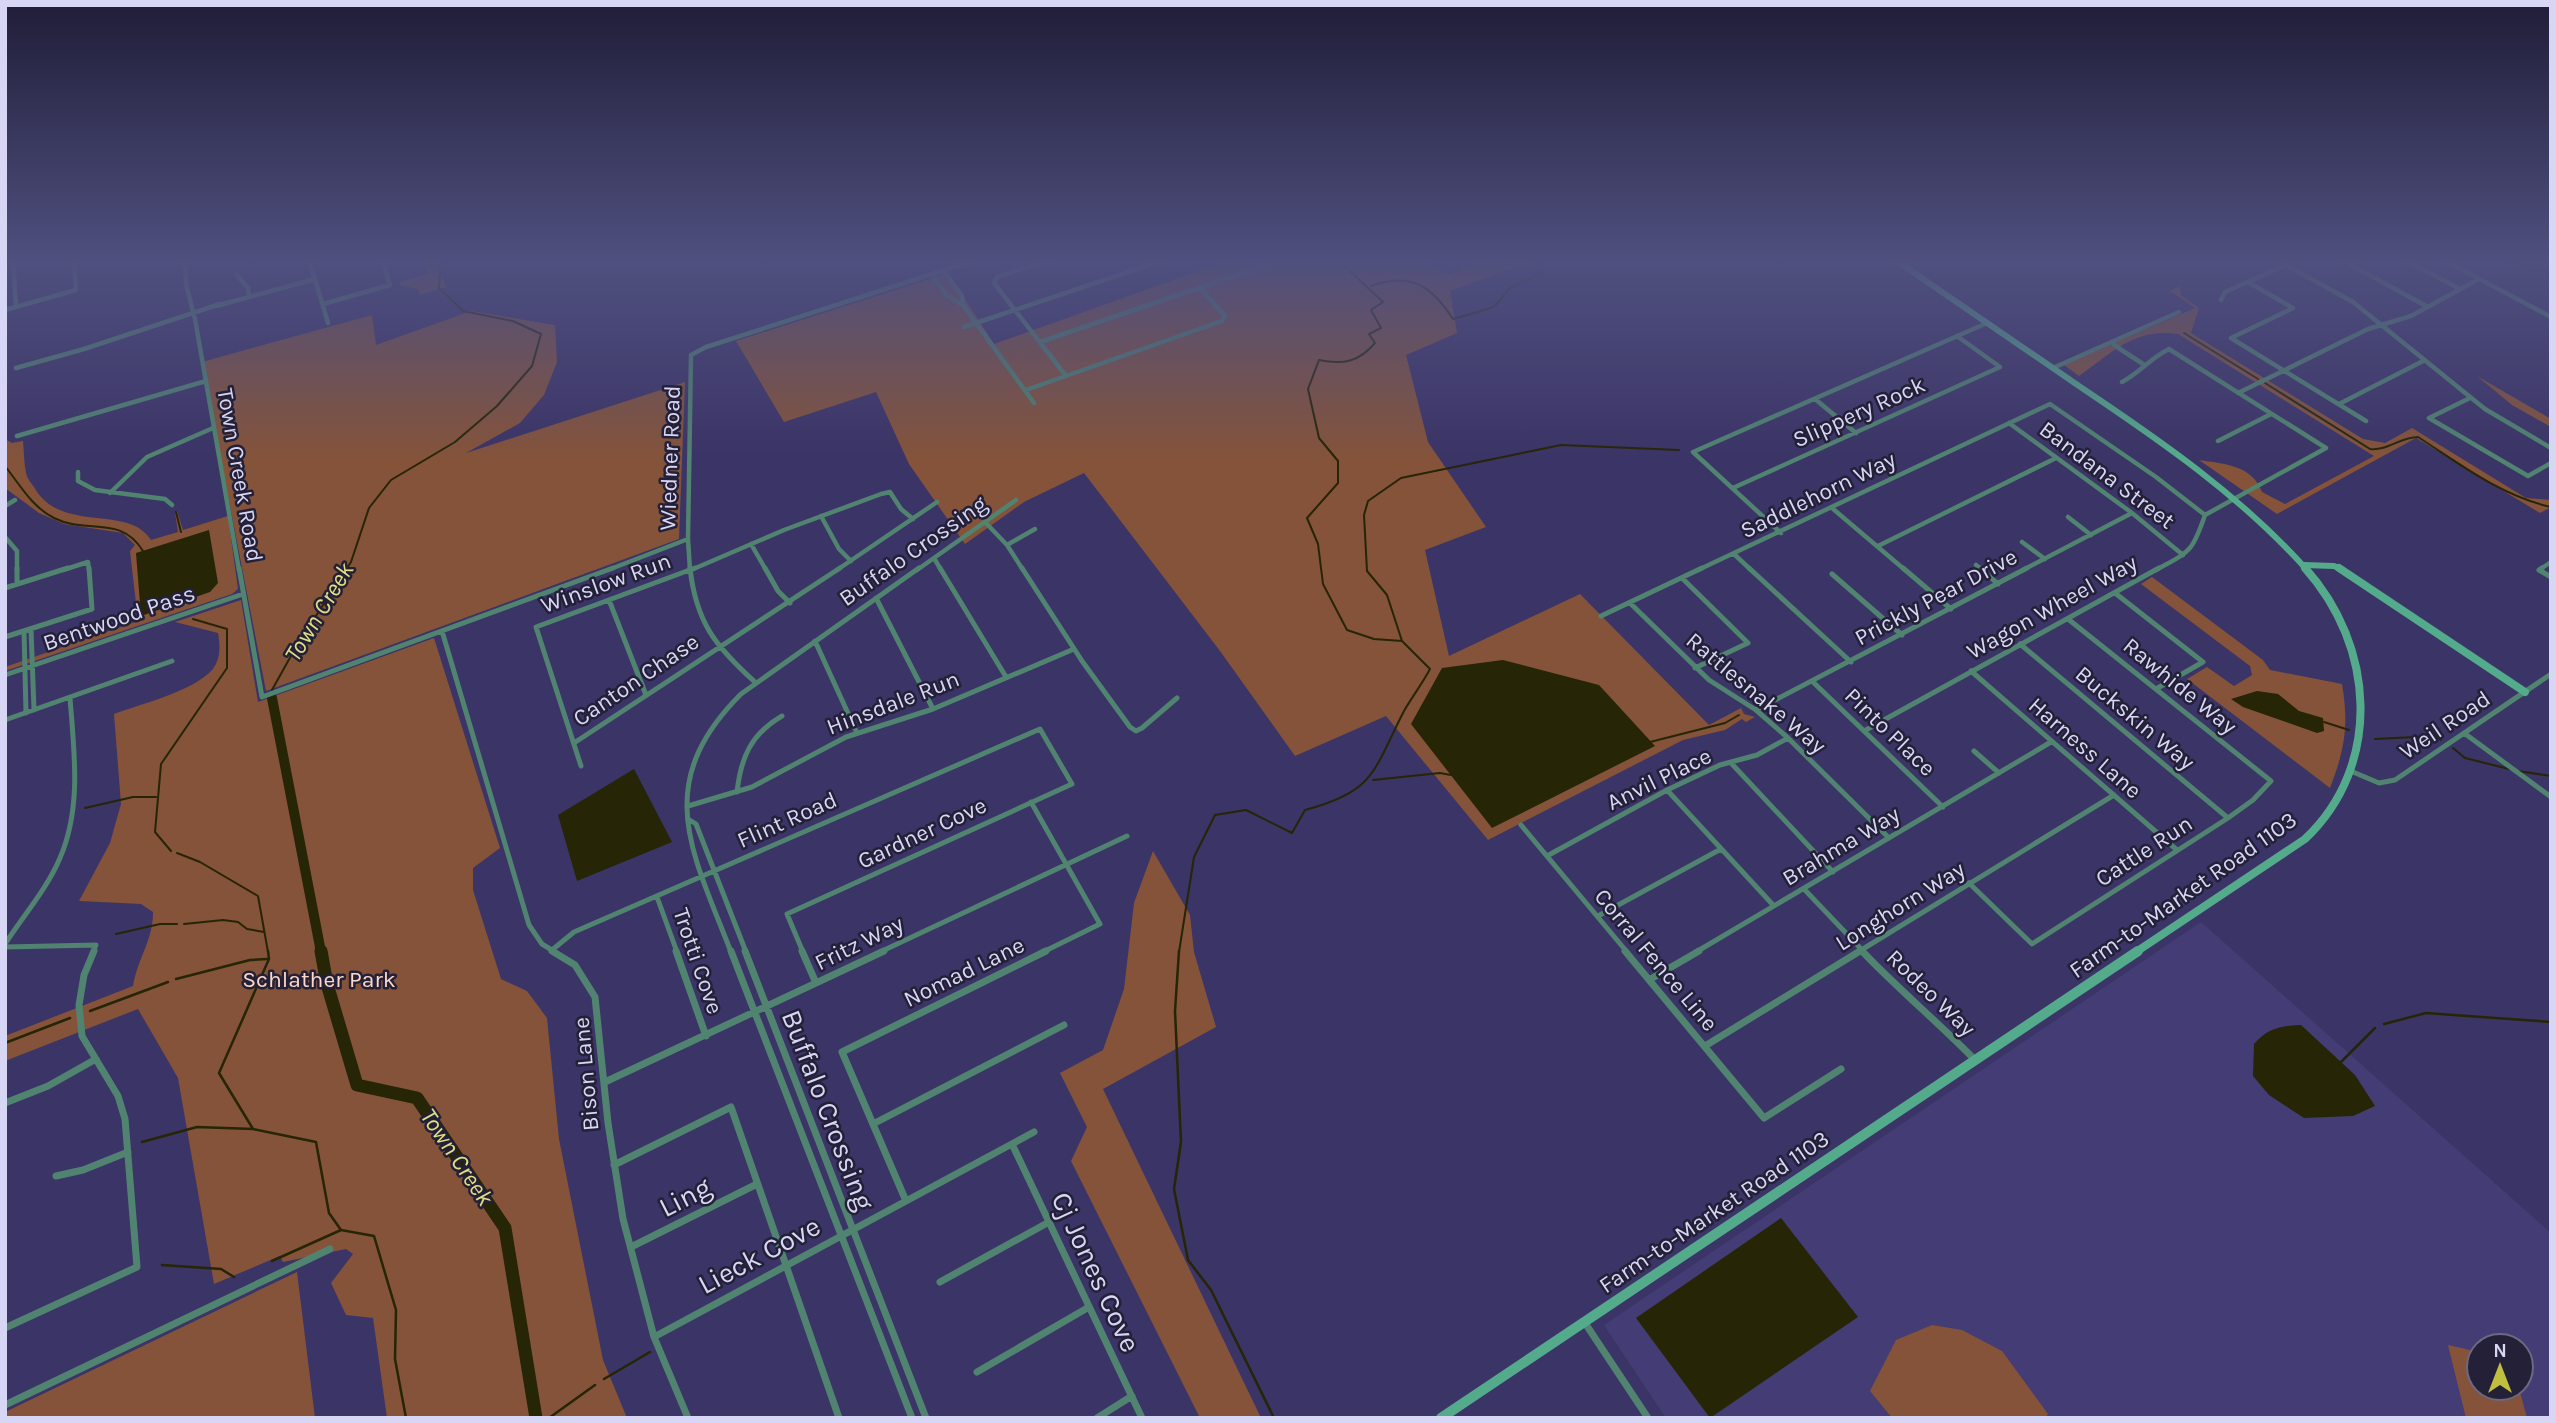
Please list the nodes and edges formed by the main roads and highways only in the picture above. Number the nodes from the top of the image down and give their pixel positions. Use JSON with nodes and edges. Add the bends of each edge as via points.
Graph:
{"nodes":[{"id":1,"x":1991,"y":325,"type":"edge"},
{"id":2,"x":2304,"y":565,"type":"junction"},
{"id":3,"x":2525,"y":692,"type":"road end"},
{"id":4,"x":1441,"y":1418,"type":"edge"}],
"edges":[{"from":1,"to":2,"type":"main road","name":"Farm-to-Market Road 1103","via":[[2238,498]]},
{"from":2,"to":3,"type":"main road","via":[[2334,566],[2354,576]]},
{"from":2,"to":4,"type":"main road","name":"Farm-to-Market Road 1103","via":[[2352,651],[2360,678],[2362,725],[2353,772],[2324,820],[2305,839]]}]}
